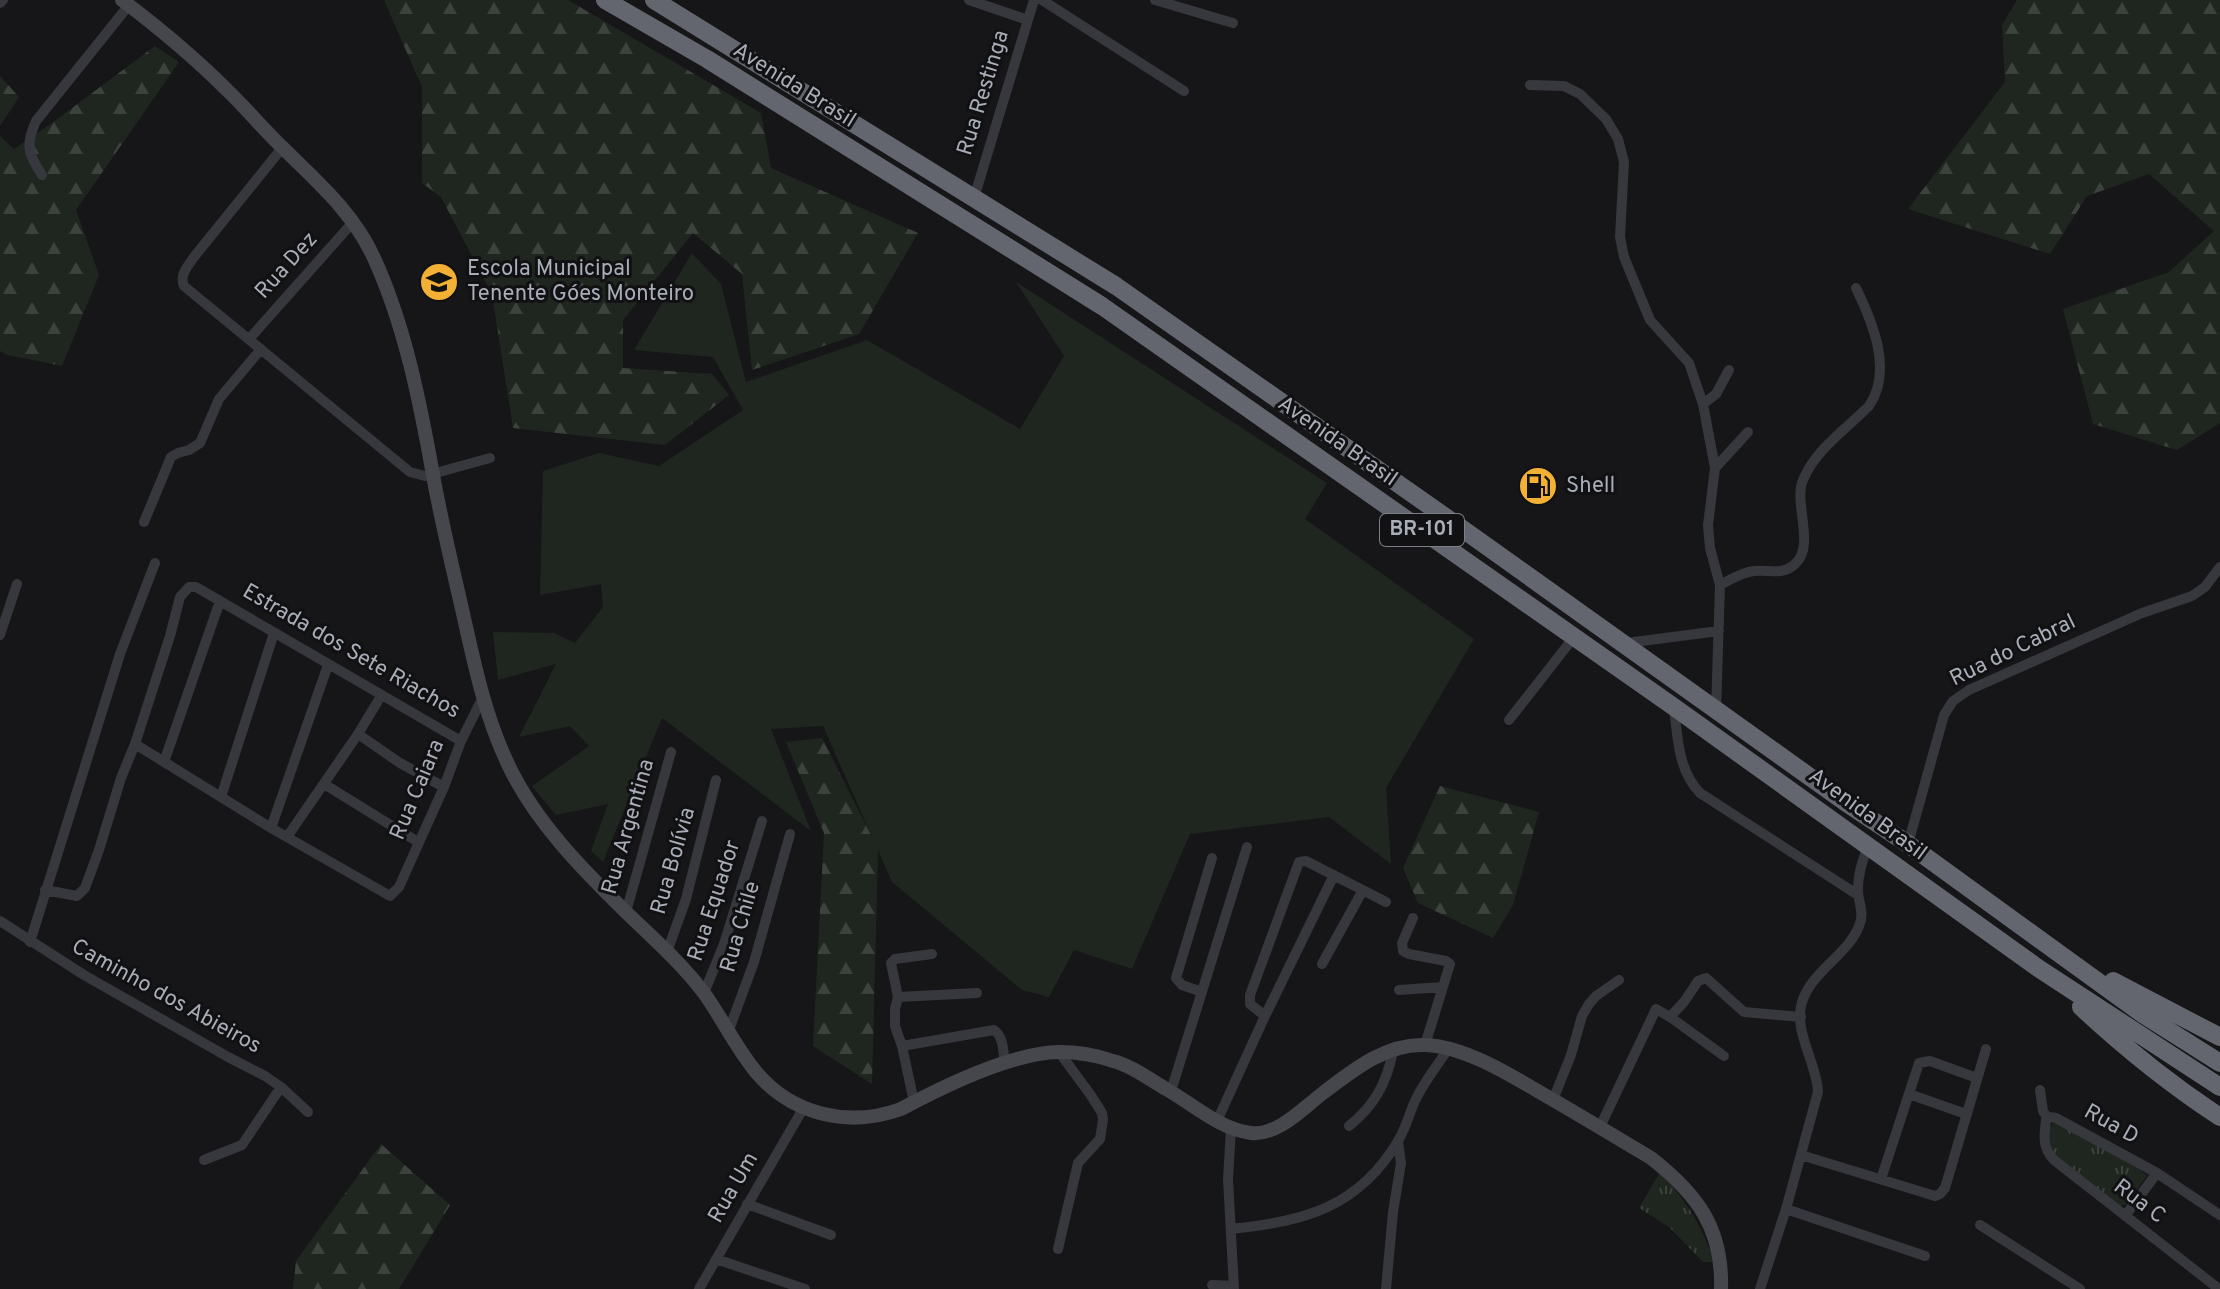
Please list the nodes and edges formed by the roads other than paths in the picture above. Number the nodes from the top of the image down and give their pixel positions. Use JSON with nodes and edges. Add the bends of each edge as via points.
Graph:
{"nodes":[{"id":1,"x":605,"y":0,"type":"edge"},
{"id":2,"x":654,"y":0,"type":"edge"},
{"id":3,"x":969,"y":0,"type":"edge"},
{"id":4,"x":1034,"y":0,"type":"edge"},
{"id":5,"x":1042,"y":0,"type":"edge"},
{"id":6,"x":1155,"y":0,"type":"edge"},
{"id":7,"x":126,"y":3,"type":"edge"},
{"id":8,"x":1028,"y":20,"type":"junction"},
{"id":9,"x":1233,"y":23,"type":"dead end"},
{"id":10,"x":1530,"y":85,"type":"dead end"},
{"id":11,"x":1184,"y":91,"type":"dead end"},
{"id":12,"x":282,"y":148,"type":"junction"},
{"id":13,"x":42,"y":175,"type":"dead end"},
{"id":14,"x":974,"y":198,"type":"junction"},
{"id":15,"x":354,"y":221,"type":"junction"},
{"id":16,"x":1856,"y":288,"type":"dead end"},
{"id":17,"x":250,"y":338,"type":"junction"},
{"id":18,"x":261,"y":349,"type":"junction"},
{"id":19,"x":1729,"y":370,"type":"dead end"},
{"id":20,"x":1703,"y":404,"type":"junction"},
{"id":21,"x":1748,"y":432,"type":"dead end"},
{"id":22,"x":490,"y":458,"type":"dead end"},
{"id":23,"x":1715,"y":468,"type":"junction"},
{"id":24,"x":432,"y":474,"type":"junction"},
{"id":25,"x":144,"y":522,"type":"dead end"},
{"id":26,"x":155,"y":563,"type":"dead end"},
{"id":27,"x":2220,"y":567,"type":"edge"},
{"id":28,"x":17,"y":584,"type":"dead end"},
{"id":29,"x":1720,"y":585,"type":"junction"},
{"id":30,"x":220,"y":601,"type":"junction"},
{"id":31,"x":1719,"y":631,"type":"junction"},
{"id":32,"x":274,"y":633,"type":"junction"},
{"id":33,"x":0,"y":635,"type":"edge"},
{"id":34,"x":1574,"y":637,"type":"junction"},
{"id":35,"x":1623,"y":643,"type":"junction"},
{"id":36,"x":328,"y":665,"type":"junction"},
{"id":37,"x":381,"y":696,"type":"junction"},
{"id":38,"x":482,"y":699,"type":"junction"},
{"id":39,"x":1674,"y":707,"type":"junction"},
{"id":40,"x":1716,"y":710,"type":"junction"},
{"id":41,"x":1509,"y":720,"type":"dead end"},
{"id":42,"x":358,"y":734,"type":"junction"},
{"id":43,"x":461,"y":741,"type":"junction"},
{"id":44,"x":135,"y":744,"type":"junction"},
{"id":45,"x":671,"y":752,"type":"dead end"},
{"id":46,"x":164,"y":762,"type":"junction"},
{"id":47,"x":716,"y":780,"type":"dead end"},
{"id":48,"x":324,"y":784,"type":"junction"},
{"id":49,"x":444,"y":787,"type":"junction"},
{"id":50,"x":221,"y":797,"type":"junction"},
{"id":51,"x":762,"y":821,"type":"dead end"},
{"id":52,"x":271,"y":828,"type":"junction"},
{"id":53,"x":790,"y":834,"type":"dead end"},
{"id":54,"x":287,"y":837,"type":"junction"},
{"id":55,"x":418,"y":842,"type":"junction"},
{"id":56,"x":1908,"y":844,"type":"junction"},
{"id":57,"x":1868,"y":845,"type":"junction"},
{"id":58,"x":1247,"y":847,"type":"dead end"},
{"id":59,"x":1212,"y":858,"type":"dead end"},
{"id":60,"x":1334,"y":875,"type":"junction"},
{"id":61,"x":45,"y":890,"type":"junction"},
{"id":62,"x":1363,"y":890,"type":"junction"},
{"id":63,"x":1858,"y":895,"type":"junction"},
{"id":64,"x":1386,"y":902,"type":"dead end"},
{"id":65,"x":626,"y":912,"type":"junction"},
{"id":66,"x":1413,"y":918,"type":"dead end"},
{"id":67,"x":0,"y":921,"type":"edge"},
{"id":68,"x":2040,"y":941,"type":"junction"},
{"id":69,"x":30,"y":942,"type":"junction"},
{"id":70,"x":667,"y":952,"type":"junction"},
{"id":71,"x":932,"y":954,"type":"dead end"},
{"id":72,"x":1322,"y":964,"type":"dead end"},
{"id":73,"x":2038,"y":968,"type":"junction"},
{"id":74,"x":1619,"y":980,"type":"dead end"},
{"id":75,"x":1443,"y":987,"type":"junction"},
{"id":76,"x":1399,"y":990,"type":"dead end"},
{"id":77,"x":1202,"y":992,"type":"junction"},
{"id":78,"x":704,"y":993,"type":"junction"},
{"id":79,"x":977,"y":993,"type":"dead end"},
{"id":80,"x":898,"y":997,"type":"junction"},
{"id":81,"x":1265,"y":1016,"type":"junction"},
{"id":82,"x":1670,"y":1017,"type":"junction"},
{"id":83,"x":1801,"y":1017,"type":"junction"},
{"id":84,"x":729,"y":1030,"type":"junction"},
{"id":85,"x":2220,"y":1037,"type":"edge"},
{"id":86,"x":1425,"y":1045,"type":"junction"},
{"id":87,"x":902,"y":1046,"type":"junction"},
{"id":88,"x":1448,"y":1049,"type":"junction"},
{"id":89,"x":1986,"y":1049,"type":"dead end"},
{"id":90,"x":1393,"y":1051,"type":"junction"},
{"id":91,"x":1059,"y":1052,"type":"junction"},
{"id":92,"x":1724,"y":1056,"type":"dead end"},
{"id":93,"x":2220,"y":1063,"type":"edge"},
{"id":94,"x":1005,"y":1064,"type":"junction"},
{"id":95,"x":1977,"y":1078,"type":"junction"},
{"id":96,"x":281,"y":1087,"type":"junction"},
{"id":97,"x":2220,"y":1087,"type":"edge"},
{"id":98,"x":2040,"y":1090,"type":"dead end"},
{"id":99,"x":1171,"y":1091,"type":"junction"},
{"id":100,"x":1909,"y":1094,"type":"junction"},
{"id":101,"x":1553,"y":1100,"type":"junction"},
{"id":102,"x":914,"y":1102,"type":"junction"},
{"id":103,"x":804,"y":1107,"type":"junction"},
{"id":104,"x":308,"y":1112,"type":"dead end"},
{"id":105,"x":1966,"y":1114,"type":"junction"},
{"id":106,"x":2220,"y":1117,"type":"edge"},
{"id":107,"x":2046,"y":1118,"type":"junction"},
{"id":108,"x":1224,"y":1125,"type":"junction"},
{"id":109,"x":1349,"y":1126,"type":"dead end"},
{"id":110,"x":1600,"y":1127,"type":"junction"},
{"id":111,"x":1398,"y":1142,"type":"junction"},
{"id":112,"x":1801,"y":1155,"type":"junction"},
{"id":113,"x":204,"y":1160,"type":"dead end"},
{"id":114,"x":2157,"y":1173,"type":"junction"},
{"id":115,"x":1881,"y":1179,"type":"junction"},
{"id":116,"x":747,"y":1204,"type":"junction"},
{"id":117,"x":1786,"y":1209,"type":"junction"},
{"id":118,"x":2220,"y":1215,"type":"edge"},
{"id":119,"x":2125,"y":1216,"type":"junction"},
{"id":120,"x":1980,"y":1225,"type":"dead end"},
{"id":121,"x":1231,"y":1229,"type":"junction"},
{"id":122,"x":831,"y":1235,"type":"dead end"},
{"id":123,"x":1058,"y":1249,"type":"dead end"},
{"id":124,"x":1925,"y":1256,"type":"dead end"},
{"id":125,"x":716,"y":1259,"type":"junction"},
{"id":126,"x":1212,"y":1285,"type":"dead end"},
{"id":127,"x":1234,"y":1288,"type":"edge"},
{"id":128,"x":699,"y":1289,"type":"edge"},
{"id":129,"x":805,"y":1289,"type":"edge"},
{"id":130,"x":1386,"y":1289,"type":"edge"},
{"id":131,"x":1721,"y":1289,"type":"edge"},
{"id":132,"x":1760,"y":1289,"type":"edge"},
{"id":133,"x":2080,"y":1289,"type":"edge"},
{"id":134,"x":2219,"y":1289,"type":"edge"}],
"edges":[{"from":1,"to":34,"type":"highway","name":"Avenida Brasil","number":"BR-101","via":[[1102,306]]},
{"from":2,"to":14,"type":"highway","name":"Avenida Brasil","number":"BR-101"},
{"from":3,"to":8,"type":"street"},
{"from":4,"to":8,"type":"street","name":"Rua Restinga"},
{"from":5,"to":11,"type":"street"},
{"from":6,"to":9,"type":"street"},
{"from":7,"to":12,"type":"street","name":"Estrada dos Sete Riachos","via":[[178,43]]},
{"from":7,"to":13,"type":"street","via":[[36,121],[29,151]]},
{"from":8,"to":14,"type":"street","name":"Rua Restinga"},
{"from":10,"to":20,"type":"street","via":[[1564,86],[1580,94],[1618,139],[1624,162],[1624,257],[1650,320],[1689,363]]},
{"from":12,"to":15,"type":"street","name":"Estrada dos Sete Riachos"},
{"from":12,"to":17,"type":"street","via":[[181,279],[190,292]]},
{"from":14,"to":35,"type":"highway","name":"Avenida Brasil","number":"BR-101","via":[[1116,286]]},
{"from":15,"to":17,"type":"street","name":"Rua Dez"},
{"from":15,"to":24,"type":"street","name":"Estrada dos Sete Riachos","via":[[374,257],[400,327]]},
{"from":16,"to":29,"type":"street","via":[[1874,331],[1879,389],[1803,478],[1804,541],[1799,561],[1780,572],[1751,571]]},
{"from":17,"to":18,"type":"street"},
{"from":18,"to":24,"type":"street","via":[[404,468],[421,476]]},
{"from":18,"to":25,"type":"street","via":[[219,399],[200,443],[171,457]]},
{"from":19,"to":20,"type":"street","via":[[1716,394]]},
{"from":20,"to":23,"type":"street"},
{"from":21,"to":23,"type":"street"},
{"from":22,"to":24,"type":"street"},
{"from":23,"to":29,"type":"street","via":[[1708,536]]},
{"from":24,"to":38,"type":"street","name":"Estrada dos Sete Riachos"},
{"from":26,"to":61,"type":"street","via":[[120,654]]},
{"from":27,"to":56,"type":"street","name":"Rua do Cabral","via":[[2192,596],[2131,618],[1953,701],[1944,715]]},
{"from":28,"to":33,"type":"street"},
{"from":29,"to":31,"type":"street"},
{"from":30,"to":32,"type":"street","name":"Estrada dos Sete Riachos"},
{"from":30,"to":44,"type":"street","name":"Estrada dos Sete Riachos","via":[[196,587],[182,592]]},
{"from":30,"to":46,"type":"street"},
{"from":31,"to":35,"type":"street"},
{"from":31,"to":40,"type":"street"},
{"from":32,"to":36,"type":"street","name":"Estrada dos Sete Riachos"},
{"from":32,"to":50,"type":"street"},
{"from":34,"to":39,"type":"highway","name":"Avenida Brasil","number":"BR-101"},
{"from":34,"to":41,"type":"street"},
{"from":35,"to":40,"type":"highway","name":"Avenida Brasil","number":"BR-101"},
{"from":36,"to":37,"type":"street","name":"Estrada dos Sete Riachos"},
{"from":36,"to":52,"type":"street"},
{"from":37,"to":42,"type":"street"},
{"from":37,"to":43,"type":"street","name":"Estrada dos Sete Riachos"},
{"from":38,"to":43,"type":"street","name":"Rua Caiara"},
{"from":38,"to":65,"type":"street","name":"Estrada dos Sete Riachos","via":[[507,763],[536,811]]},
{"from":39,"to":57,"type":"highway","name":"Avenida Brasil","number":"BR-101"},
{"from":39,"to":63,"type":"street","via":[[1681,757],[1700,793]]},
{"from":40,"to":56,"type":"highway","name":"Avenida Brasil","number":"BR-101"},
{"from":42,"to":48,"type":"street"},
{"from":42,"to":49,"type":"street"},
{"from":43,"to":49,"type":"street","name":"Rua Caiara"},
{"from":44,"to":46,"type":"street"},
{"from":44,"to":61,"type":"street","via":[[83,892],[75,896]]},
{"from":45,"to":65,"type":"street","name":"Rua Argentina"},
{"from":46,"to":50,"type":"street"},
{"from":47,"to":70,"type":"street","name":"Rua Bolívia"},
{"from":48,"to":54,"type":"street"},
{"from":48,"to":55,"type":"street"},
{"from":49,"to":55,"type":"street","name":"Rua Caiara"},
{"from":50,"to":52,"type":"street"},
{"from":51,"to":78,"type":"street","name":"Rua Equador"},
{"from":52,"to":54,"type":"street"},
{"from":53,"to":84,"type":"street","name":"Rua Chile"},
{"from":54,"to":55,"type":"street","name":"Rua Caiara","via":[[390,896]]},
{"from":56,"to":68,"type":"highway","name":"Avenida Brasil","number":"BR-101"},
{"from":57,"to":63,"type":"street"},
{"from":57,"to":73,"type":"highway","name":"Avenida Brasil","number":"BR-101"},
{"from":58,"to":77,"type":"street"},
{"from":59,"to":77,"type":"street","via":[[1176,978]]},
{"from":60,"to":62,"type":"street"},
{"from":60,"to":81,"type":"street"},
{"from":60,"to":81,"type":"street","via":[[1299,862],[1250,995],[1250,1004]]},
{"from":61,"to":69,"type":"street"},
{"from":62,"to":64,"type":"street"},
{"from":62,"to":72,"type":"street"},
{"from":63,"to":83,"type":"street","via":[[1860,924],[1809,988]]},
{"from":65,"to":70,"type":"street","name":"Estrada dos Sete Riachos"},
{"from":66,"to":75,"type":"street","via":[[1403,951],[1446,961],[1450,966]]},
{"from":67,"to":69,"type":"street","name":"Caminho dos Abieiros"},
{"from":68,"to":85,"type":"highway"},
{"from":68,"to":93,"type":"highway","name":"Avenida Brasil","number":"BR-101"},
{"from":69,"to":96,"type":"street","name":"Caminho dos Abieiros"},
{"from":70,"to":78,"type":"street","name":"Estrada dos Sete Riachos"},
{"from":71,"to":80,"type":"street","via":[[891,963]]},
{"from":73,"to":97,"type":"highway","name":"Avenida Brasil","number":"BR-101"},
{"from":73,"to":106,"type":"highway","via":[[2107,1032]]},
{"from":74,"to":101,"type":"street","via":[[1596,996],[1582,1016]]},
{"from":75,"to":76,"type":"street"},
{"from":75,"to":86,"type":"street"},
{"from":77,"to":99,"type":"street"},
{"from":78,"to":84,"type":"street","name":"Estrada dos Sete Riachos"},
{"from":79,"to":80,"type":"street"},
{"from":80,"to":87,"type":"street","via":[[895,1026]]},
{"from":81,"to":108,"type":"street"},
{"from":82,"to":83,"type":"street","via":[[1706,978],[1744,1012]]},
{"from":82,"to":92,"type":"street"},
{"from":82,"to":110,"type":"street","via":[[1655,1010]]},
{"from":83,"to":112,"type":"street","via":[[1818,1092]]},
{"from":84,"to":103,"type":"street","name":"Estrada dos Sete Riachos","via":[[759,1075]]},
{"from":86,"to":88,"type":"street"},
{"from":86,"to":90,"type":"street"},
{"from":87,"to":94,"type":"street","via":[[994,1030]]},
{"from":87,"to":102,"type":"street"},
{"from":88,"to":101,"type":"street","via":[[1485,1062]]},
{"from":88,"to":111,"type":"street","via":[[1418,1095]]},
{"from":89,"to":95,"type":"street"},
{"from":90,"to":108,"type":"street","via":[[1359,1067],[1276,1128],[1257,1134]]},
{"from":90,"to":109,"type":"street","via":[[1380,1092]]},
{"from":91,"to":94,"type":"street","name":"Estrada dos Sete Riachos"},
{"from":91,"to":99,"type":"street","name":"Estrada dos Sete Riachos","via":[[1115,1061]]},
{"from":91,"to":123,"type":"street","via":[[1103,1120],[1100,1139],[1078,1163]]},
{"from":94,"to":102,"type":"street","name":"Estrada dos Sete Riachos"},
{"from":95,"to":100,"type":"street","via":[[1930,1061],[1919,1063]]},
{"from":95,"to":105,"type":"street"},
{"from":96,"to":104,"type":"street","name":"Caminho dos Abieiros"},
{"from":96,"to":113,"type":"street","via":[[242,1145]]},
{"from":98,"to":107,"type":"street"},
{"from":99,"to":108,"type":"street","name":"Estrada dos Sete Riachos"},
{"from":100,"to":105,"type":"street"},
{"from":100,"to":115,"type":"street"},
{"from":101,"to":110,"type":"street"},
{"from":102,"to":103,"type":"street","name":"Estrada dos Sete Riachos","via":[[863,1119]]},
{"from":103,"to":116,"type":"street","name":"Rua Um"},
{"from":105,"to":115,"type":"street","via":[[1940,1194]]},
{"from":107,"to":114,"type":"street","name":"Rua D","via":[[2056,1118]]},
{"from":107,"to":119,"type":"street","name":"Rua C","via":[[2043,1139],[2054,1160]]},
{"from":108,"to":121,"type":"street"},
{"from":110,"to":131,"type":"street","via":[[1660,1165],[1699,1205],[1717,1243]]},
{"from":111,"to":121,"type":"street","via":[[1353,1194],[1274,1223]]},
{"from":111,"to":130,"type":"street","via":[[1401,1163]]},
{"from":112,"to":115,"type":"street"},
{"from":112,"to":117,"type":"street"},
{"from":114,"to":118,"type":"street","name":"Rua D"},
{"from":114,"to":119,"type":"street"},
{"from":116,"to":122,"type":"street"},
{"from":116,"to":125,"type":"street","name":"Rua Um"},
{"from":117,"to":124,"type":"street"},
{"from":117,"to":132,"type":"street"},
{"from":119,"to":134,"type":"street","name":"Rua C"},
{"from":120,"to":133,"type":"street"},
{"from":121,"to":127,"type":"street"},
{"from":125,"to":128,"type":"street","name":"Rua Um"},
{"from":125,"to":129,"type":"street"},
{"from":126,"to":127,"type":"street"}]}
